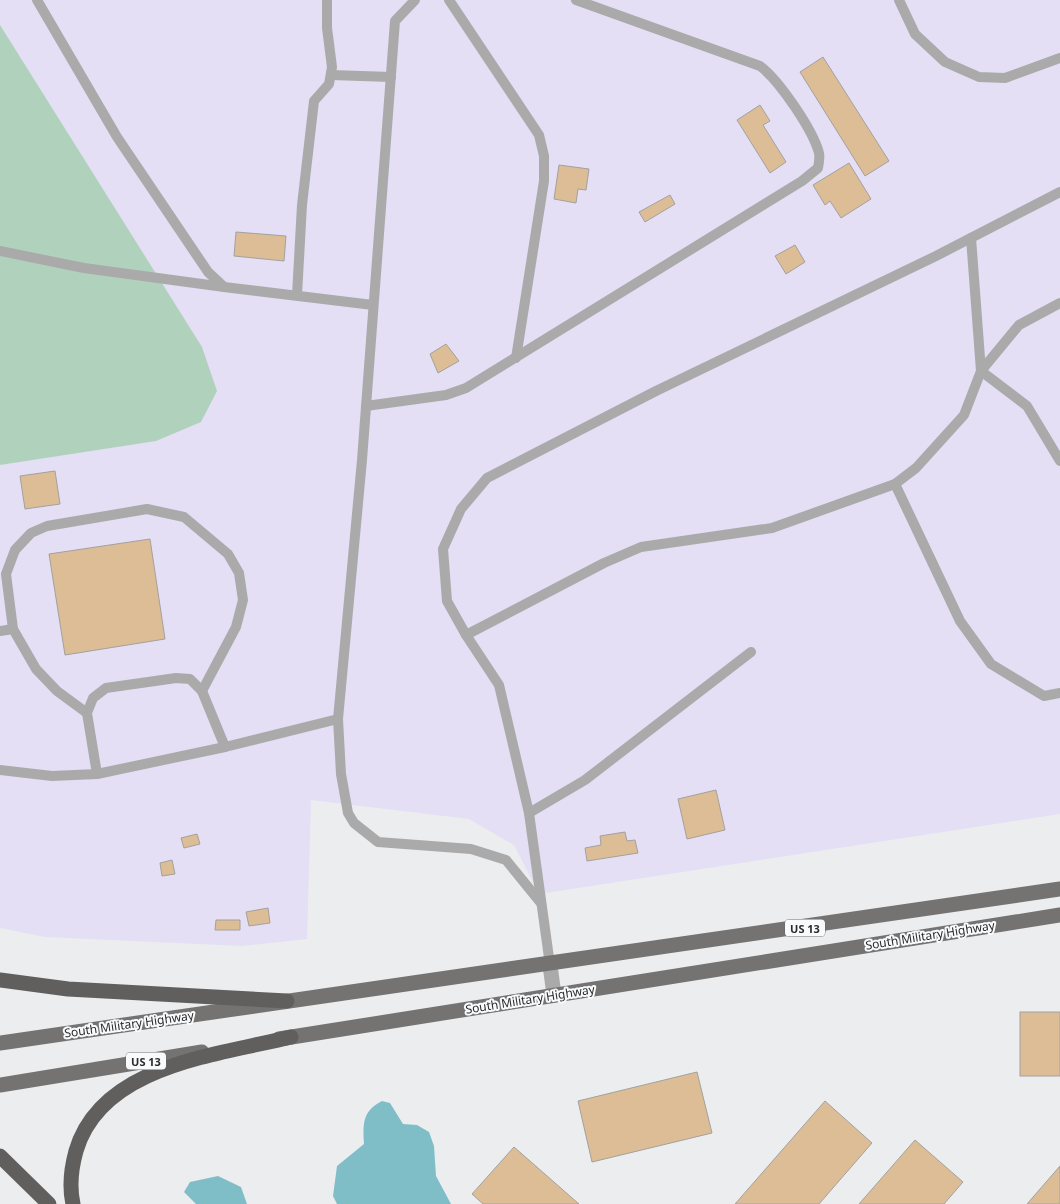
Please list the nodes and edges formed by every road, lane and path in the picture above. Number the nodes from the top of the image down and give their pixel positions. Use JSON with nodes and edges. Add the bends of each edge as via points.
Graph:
{"nodes":[{"id":1,"x":37,"y":0,"type":"edge"},
{"id":2,"x":327,"y":0,"type":"edge"},
{"id":3,"x":415,"y":0,"type":"edge"},
{"id":4,"x":449,"y":0,"type":"edge"},
{"id":5,"x":576,"y":0,"type":"edge"},
{"id":6,"x":899,"y":0,"type":"edge"},
{"id":7,"x":1060,"y":58,"type":"edge"},
{"id":8,"x":331,"y":75,"type":"junction"},
{"id":9,"x":391,"y":78,"type":"junction"},
{"id":10,"x":1060,"y":192,"type":"edge"},
{"id":11,"x":971,"y":238,"type":"junction"},
{"id":12,"x":0,"y":251,"type":"edge"},
{"id":13,"x":224,"y":287,"type":"junction"},
{"id":14,"x":297,"y":296,"type":"junction"},
{"id":15,"x":1060,"y":304,"type":"edge"},
{"id":16,"x":373,"y":305,"type":"junction"},
{"id":17,"x":516,"y":358,"type":"junction"},
{"id":18,"x":981,"y":371,"type":"junction"},
{"id":19,"x":366,"y":406,"type":"junction"},
{"id":20,"x":1060,"y":461,"type":"edge"},
{"id":21,"x":895,"y":484,"type":"junction"},
{"id":22,"x":13,"y":629,"type":"junction"},
{"id":23,"x":0,"y":631,"type":"edge"},
{"id":24,"x":466,"y":635,"type":"junction"},
{"id":25,"x":751,"y":652,"type":"dead end"},
{"id":26,"x":202,"y":691,"type":"junction"},
{"id":27,"x":1060,"y":693,"type":"edge"},
{"id":28,"x":87,"y":713,"type":"junction"},
{"id":29,"x":338,"y":719,"type":"junction"},
{"id":30,"x":225,"y":747,"type":"junction"},
{"id":31,"x":0,"y":770,"type":"edge"},
{"id":32,"x":97,"y":774,"type":"junction"},
{"id":33,"x":529,"y":813,"type":"junction"},
{"id":34,"x":1060,"y":889,"type":"edge"},
{"id":35,"x":542,"y":904,"type":"junction"},
{"id":36,"x":1060,"y":915,"type":"edge"},
{"id":37,"x":550,"y":964,"type":"junction"},
{"id":38,"x":0,"y":980,"type":"edge"},
{"id":39,"x":554,"y":995,"type":"junction"},
{"id":40,"x":287,"y":1001,"type":"junction"},
{"id":41,"x":291,"y":1037,"type":"junction"},
{"id":42,"x":0,"y":1043,"type":"edge"},
{"id":43,"x":0,"y":1086,"type":"edge"},
{"id":44,"x":0,"y":1156,"type":"edge"},
{"id":45,"x":49,"y":1204,"type":"edge"},
{"id":46,"x":74,"y":1204,"type":"edge"}],
"edges":[{"from":1,"to":13,"type":"lane","via":[[116,137],[208,272]]},
{"from":2,"to":8,"type":"lane"},
{"from":3,"to":9,"type":"lane","via":[[395,21]]},
{"from":4,"to":17,"type":"lane","via":[[539,134],[544,156],[544,181]]},
{"from":5,"to":17,"type":"lane","via":[[760,66],[772,75],[813,136],[820,155],[818,168]]},
{"from":6,"to":7,"type":"lane","via":[[915,34],[945,62],[979,77],[1005,78]]},
{"from":8,"to":9,"type":"lane"},
{"from":8,"to":14,"type":"lane","via":[[329,84],[314,101],[302,205]]},
{"from":9,"to":16,"type":"lane"},
{"from":10,"to":11,"type":"lane"},
{"from":11,"to":18,"type":"lane"},
{"from":11,"to":24,"type":"lane","via":[[656,391],[487,478],[461,509],[443,549],[447,601]]},
{"from":12,"to":13,"type":"lane","via":[[84,268]]},
{"from":13,"to":14,"type":"lane"},
{"from":14,"to":16,"type":"lane"},
{"from":15,"to":18,"type":"lane","via":[[1019,325]]},
{"from":16,"to":19,"type":"lane"},
{"from":17,"to":19,"type":"lane","via":[[466,388],[446,395]]},
{"from":18,"to":20,"type":"lane","via":[[1027,406]]},
{"from":18,"to":21,"type":"lane","via":[[964,415],[916,468]]},
{"from":19,"to":29,"type":"lane"},
{"from":21,"to":24,"type":"lane","via":[[772,528],[641,547]]},
{"from":21,"to":27,"type":"lane","via":[[960,621],[991,664],[1044,696]]},
{"from":22,"to":23,"type":"lane"},
{"from":22,"to":26,"type":"lane","via":[[6,574],[15,550],[30,533],[47,526],[147,509],[184,517],[228,554],[239,573],[243,600],[236,627]]},
{"from":22,"to":28,"type":"lane","via":[[36,669]]},
{"from":24,"to":33,"type":"lane","via":[[499,685]]},
{"from":25,"to":33,"type":"lane","via":[[585,780]]},
{"from":26,"to":28,"type":"lane","via":[[190,679],[176,678],[106,688],[93,698]]},
{"from":26,"to":30,"type":"lane"},
{"from":28,"to":32,"type":"lane"},
{"from":29,"to":30,"type":"lane"},
{"from":29,"to":35,"type":"lane","via":[[341,774],[348,812],[354,823],[378,842],[471,849],[506,860]]},
{"from":30,"to":32,"type":"lane"},
{"from":31,"to":32,"type":"lane","via":[[52,776]]},
{"from":33,"to":35,"type":"lane"},
{"from":34,"to":37,"type":"main road","name":"South Military Highway","number":"US 13"},
{"from":35,"to":37,"type":"lane"},
{"from":36,"to":39,"type":"main road","name":"South Military Highway","number":"US 13"},
{"from":37,"to":39,"type":"street"},
{"from":37,"to":40,"type":"main road","name":"South Military Highway","number":"US 13"},
{"from":38,"to":40,"type":"highway","via":[[68,989]]},
{"from":39,"to":41,"type":"main road","name":"South Military Highway","number":"US 13"},
{"from":40,"to":42,"type":"main road","name":"South Military Highway","number":"US 13"},
{"from":41,"to":43,"type":"main road","name":"South Military Highway","number":"US 13"},
{"from":41,"to":46,"type":"highway","via":[[168,1067],[118,1093],[101,1108],[80,1137],[71,1187]]},
{"from":44,"to":45,"type":"highway"}]}
